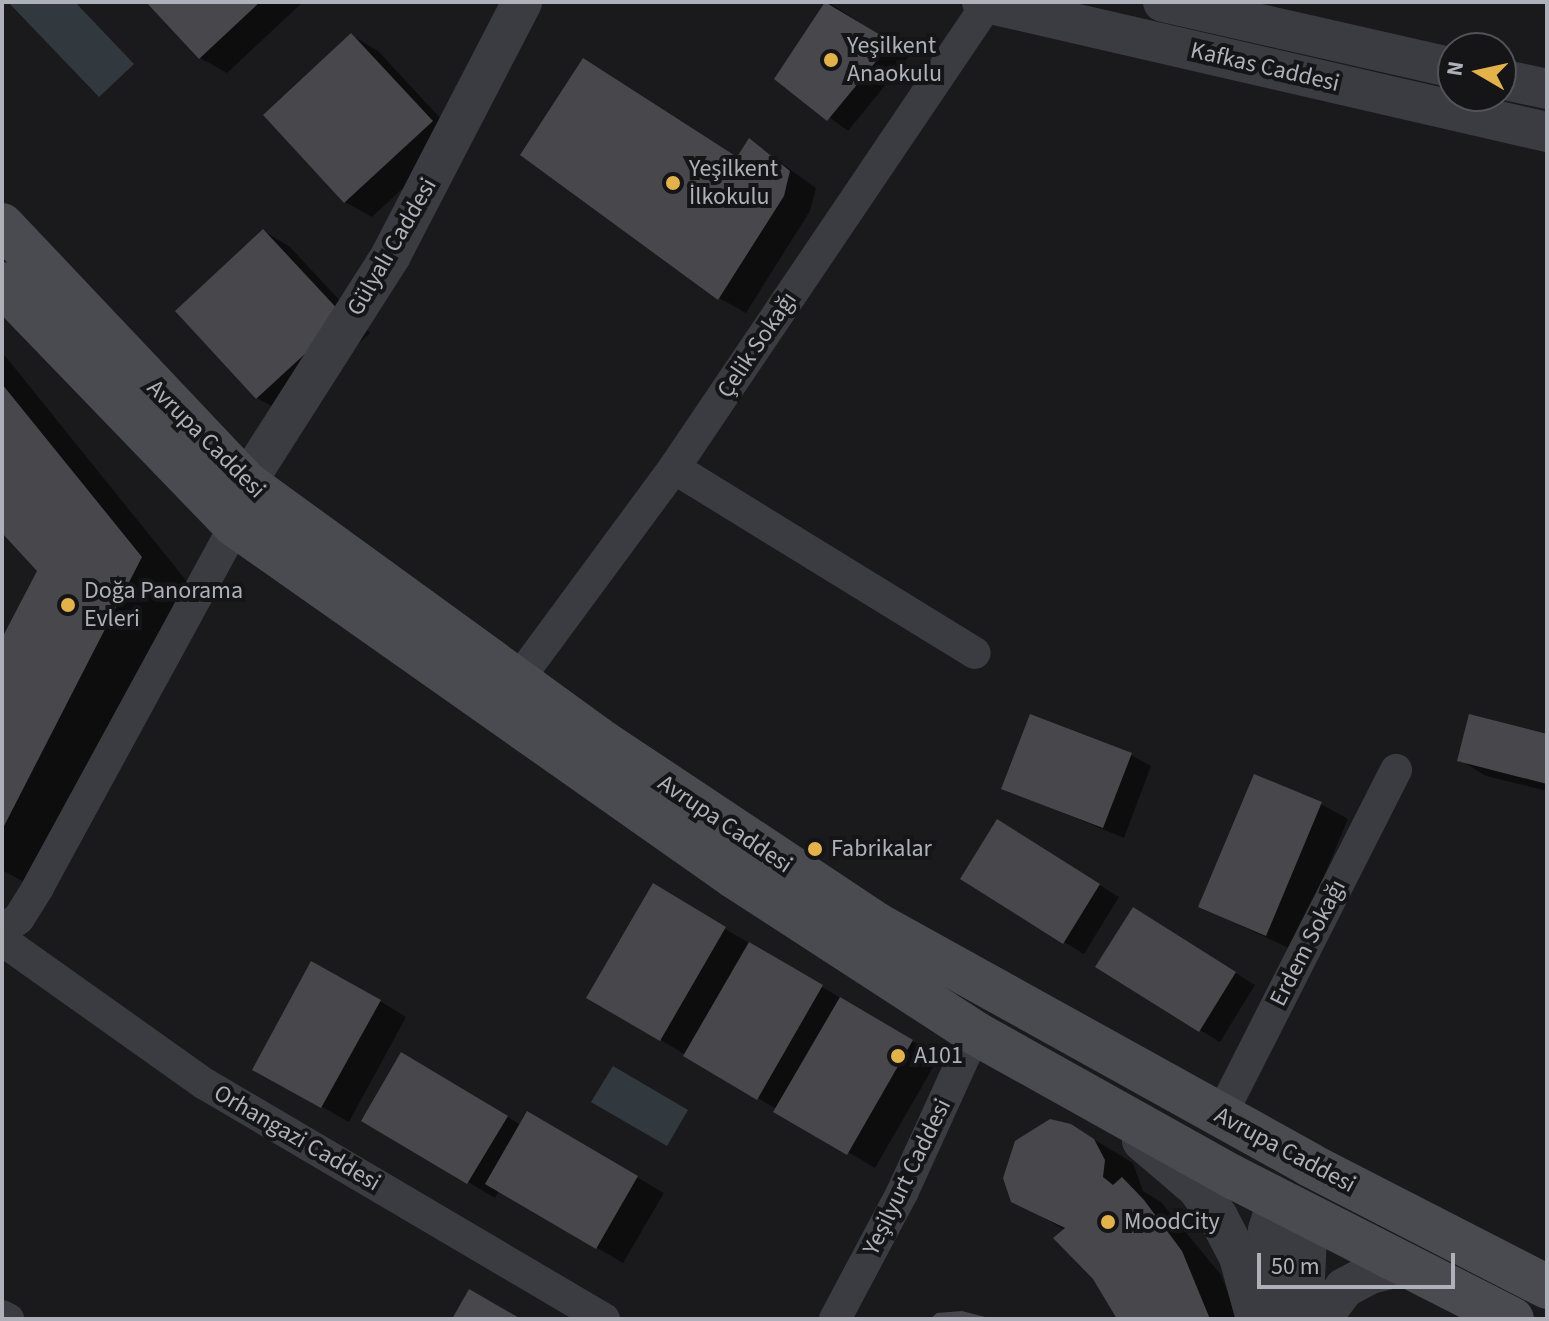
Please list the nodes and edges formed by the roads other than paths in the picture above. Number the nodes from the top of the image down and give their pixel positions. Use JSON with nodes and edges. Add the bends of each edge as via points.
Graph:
{"nodes":[{"id":1,"x":522,"y":2,"type":"edge"},
{"id":2,"x":1163,"y":2,"type":"edge"},
{"id":3,"x":985,"y":3,"type":"edge"},
{"id":4,"x":1437,"y":64,"type":"edge"},
{"id":5,"x":1517,"y":82,"type":"edge"},
{"id":6,"x":1547,"y":89,"type":"edge"},
{"id":7,"x":1547,"y":132,"type":"edge"},
{"id":8,"x":2,"y":225,"type":"edge"},
{"id":9,"x":2,"y":284,"type":"edge"},
{"id":10,"x":674,"y":468,"type":"junction"},
{"id":11,"x":246,"y":483,"type":"junction"},
{"id":12,"x":235,"y":525,"type":"junction"},
{"id":13,"x":975,"y":653,"type":"dead end"},
{"id":14,"x":517,"y":681,"type":"junction"},
{"id":15,"x":1396,"y":770,"type":"dead end"},
{"id":16,"x":2,"y":931,"type":"edge"},
{"id":17,"x":2,"y":940,"type":"edge"},
{"id":18,"x":975,"y":1033,"type":"junction"},
{"id":19,"x":1097,"y":1097,"type":"junction"},
{"id":20,"x":1221,"y":1115,"type":"junction"},
{"id":21,"x":1310,"y":1165,"type":"junction"},
{"id":22,"x":1292,"y":1208,"type":"junction"},
{"id":23,"x":1405,"y":1265,"type":"junction"},
{"id":24,"x":1547,"y":1287,"type":"edge"},
{"id":25,"x":2,"y":1316,"type":"edge"},
{"id":26,"x":8,"y":1319,"type":"edge"},
{"id":27,"x":604,"y":1319,"type":"edge"},
{"id":28,"x":835,"y":1319,"type":"edge"},
{"id":29,"x":1256,"y":1319,"type":"edge"},
{"id":30,"x":1271,"y":1319,"type":"edge"},
{"id":31,"x":1303,"y":1319,"type":"edge"},
{"id":32,"x":1321,"y":1319,"type":"edge"},
{"id":33,"x":1512,"y":1319,"type":"edge"}],
"edges":[{"from":1,"to":11,"type":"street","name":"Gülyalı Caddesi","via":[[391,255]]},
{"from":2,"to":4,"type":"street","name":"Kafkas Caddesi"},
{"from":3,"to":7,"type":"street","name":"Kafkas Caddesi"},
{"from":3,"to":10,"type":"street","name":"Çelik Sokağı"},
{"from":5,"to":6,"type":"street"},
{"from":8,"to":11,"type":"main road","name":"Avrupa Caddesi"},
{"from":9,"to":12,"type":"main road","name":"Avrupa Caddesi"},
{"from":10,"to":13,"type":"street"},
{"from":10,"to":14,"type":"street","name":"Çelik Sokağı"},
{"from":11,"to":14,"type":"main road","name":"Avrupa Caddesi"},
{"from":12,"to":16,"type":"street","via":[[38,887],[19,918]]},
{"from":12,"to":18,"type":"main road","name":"Avrupa Caddesi","via":[[735,877]]},
{"from":14,"to":20,"type":"main road","name":"Avrupa Caddesi","via":[[876,924]]},
{"from":15,"to":20,"type":"street","name":"Erdem Sokağı"},
{"from":17,"to":27,"type":"street","name":"Orhangazi Caddesi","via":[[205,1084]]},
{"from":18,"to":19,"type":"main road","name":"Avrupa Caddesi"},
{"from":18,"to":28,"type":"street","name":"Yeşilyurt Caddesi","via":[[902,1193]]},
{"from":19,"to":22,"type":"main road","name":"Avrupa Caddesi"},
{"from":19,"to":29,"type":"street","via":[[1179,1170],[1211,1208],[1239,1257]]},
{"from":20,"to":21,"type":"main road","name":"Avrupa Caddesi"},
{"from":21,"to":22,"type":"main road"},
{"from":21,"to":24,"type":"main road","name":"Avrupa Caddesi"},
{"from":22,"to":23,"type":"main road","name":"Avrupa Caddesi"},
{"from":22,"to":30,"type":"street","via":[[1268,1230]]},
{"from":22,"to":31,"type":"street"},
{"from":23,"to":32,"type":"street","via":[[1344,1288]]},
{"from":23,"to":33,"type":"main road","name":"Avrupa Caddesi"},
{"from":25,"to":26,"type":"street"}]}
